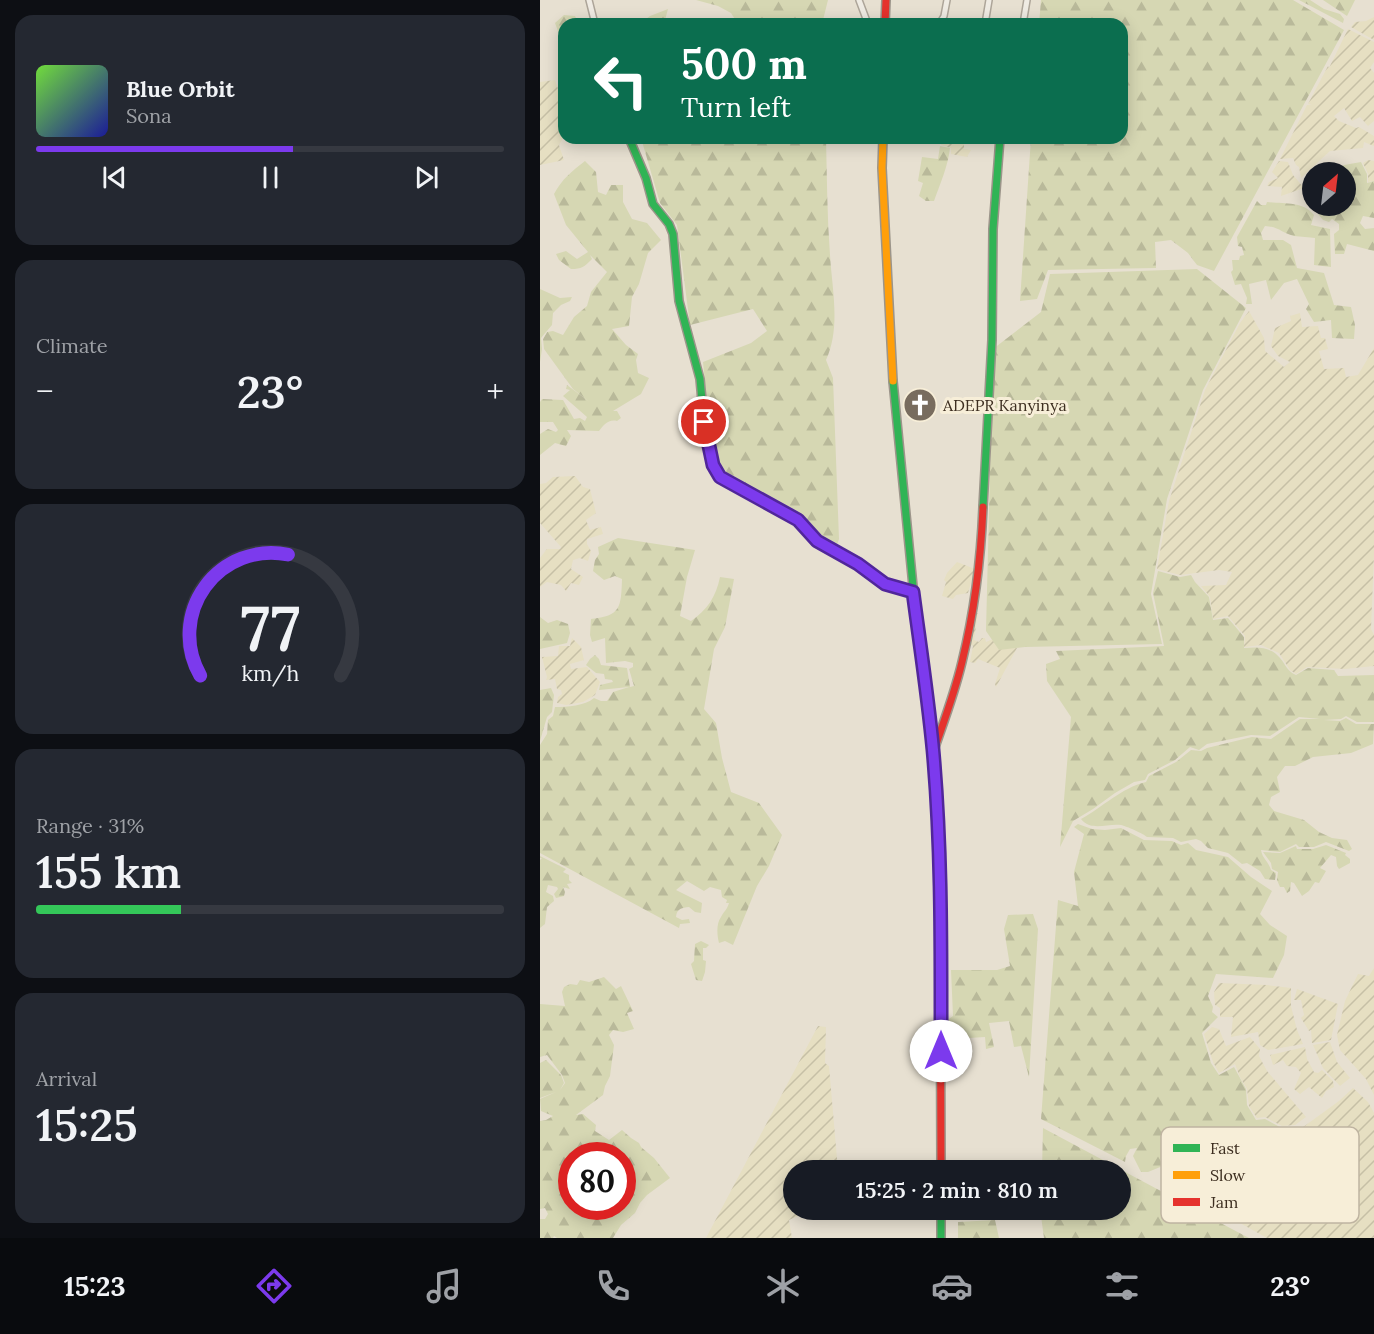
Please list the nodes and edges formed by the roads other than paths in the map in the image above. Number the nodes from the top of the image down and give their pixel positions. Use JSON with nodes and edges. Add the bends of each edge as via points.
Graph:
{"nodes":[{"id":1,"x":589,"y":0,"type":"edge"},
{"id":2,"x":859,"y":0,"type":"edge"},
{"id":3,"x":886,"y":0,"type":"edge"},
{"id":4,"x":947,"y":0,"type":"edge"},
{"id":5,"x":989,"y":0,"type":"edge"},
{"id":6,"x":1027,"y":0,"type":"edge"},
{"id":7,"x":594,"y":18,"type":"edge"},
{"id":8,"x":866,"y":18,"type":"edge"},
{"id":9,"x":885,"y":18,"type":"edge"},
{"id":10,"x":943,"y":18,"type":"edge"},
{"id":11,"x":986,"y":18,"type":"edge"},
{"id":12,"x":1024,"y":18,"type":"edge"},
{"id":13,"x":632,"y":144,"type":"edge"},
{"id":14,"x":883,"y":144,"type":"edge"},
{"id":15,"x":1000,"y":144,"type":"edge"},
{"id":16,"x":913,"y":592,"type":"junction"},
{"id":17,"x":933,"y":752,"type":"junction"},
{"id":18,"x":941,"y":1160,"type":"edge"},
{"id":19,"x":941,"y":1220,"type":"edge"},
{"id":20,"x":941,"y":1238,"type":"edge"}],
"edges":[{"from":1,"to":7,"type":"street"},
{"from":2,"to":8,"type":"street"},
{"from":3,"to":9,"type":"main road"},
{"from":4,"to":10,"type":"street"},
{"from":5,"to":11,"type":"street"},
{"from":6,"to":12,"type":"street"},
{"from":13,"to":16,"type":"main road","via":[[653,204],[673,234],[679,301],[700,379],[704,422],[717,474],[798,520],[817,541],[885,584]]},
{"from":14,"to":16,"type":"main road","via":[[889,320]]},
{"from":15,"to":17,"type":"main road","via":[[981,551],[963,660]]},
{"from":16,"to":17,"type":"main road"},
{"from":17,"to":18,"type":"main road","via":[[940,873]]},
{"from":19,"to":20,"type":"main road"}]}
